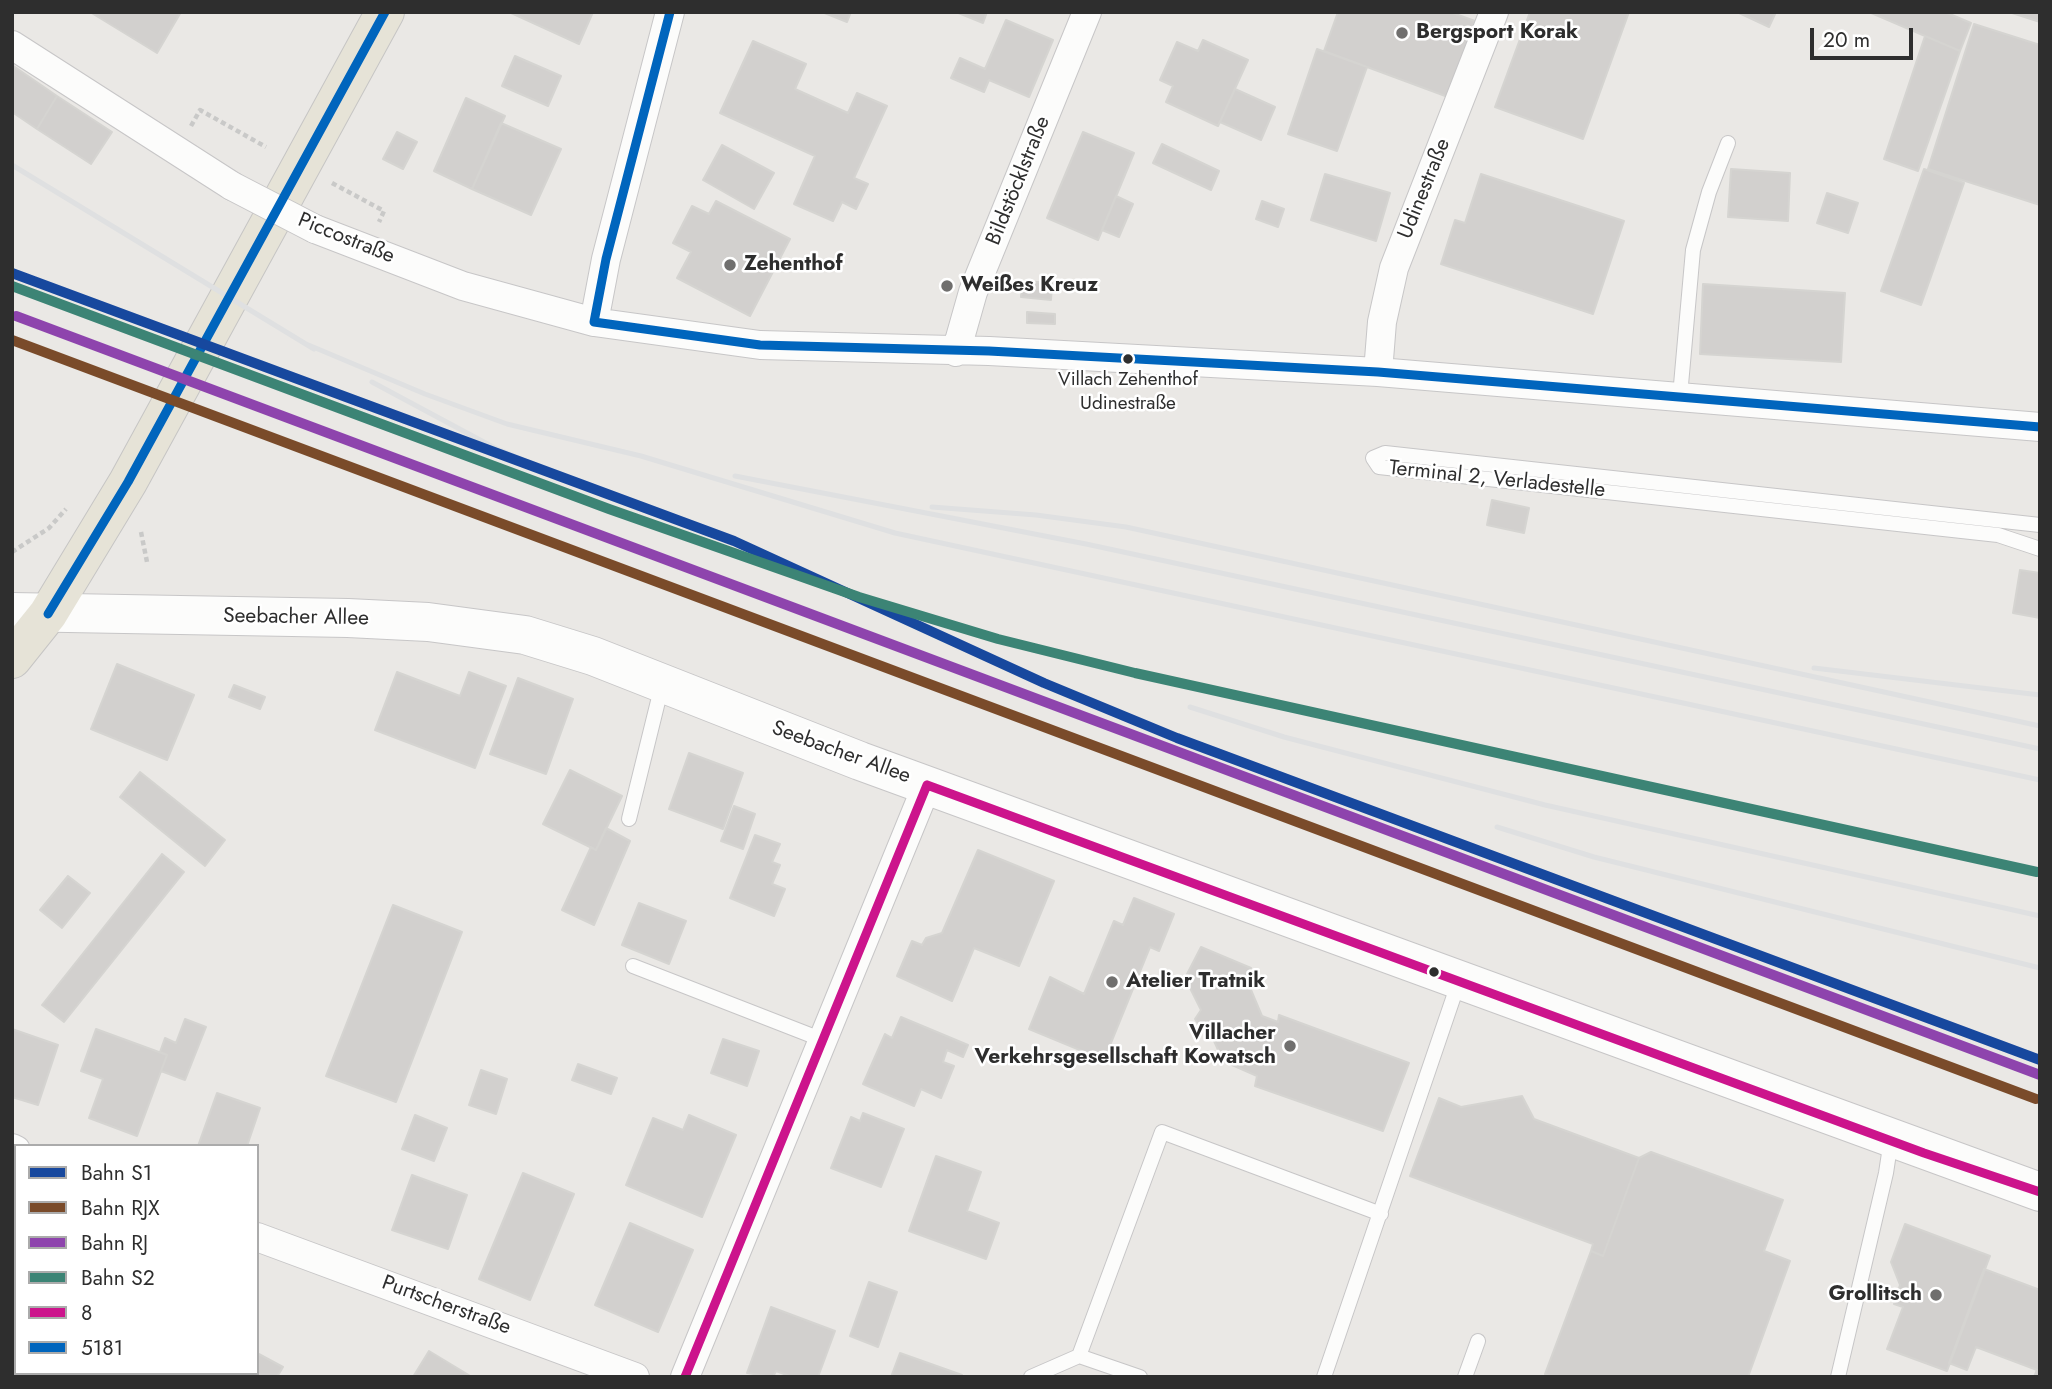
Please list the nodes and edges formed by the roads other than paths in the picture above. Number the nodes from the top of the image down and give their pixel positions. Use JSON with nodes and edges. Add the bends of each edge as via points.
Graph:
{"nodes":[{"id":1,"x":385,"y":12,"type":"edge"},
{"id":2,"x":670,"y":12,"type":"edge"},
{"id":3,"x":1087,"y":12,"type":"edge"},
{"id":4,"x":1494,"y":12,"type":"edge"},
{"id":5,"x":12,"y":45,"type":"edge"},
{"id":6,"x":1728,"y":144,"type":"dead end"},
{"id":7,"x":594,"y":322,"type":"junction"},
{"id":8,"x":956,"y":352,"type":"junction"},
{"id":9,"x":1378,"y":372,"type":"junction"},
{"id":10,"x":1680,"y":397,"type":"junction"},
{"id":11,"x":2040,"y":427,"type":"edge"},
{"id":12,"x":2040,"y":525,"type":"edge"},
{"id":13,"x":2040,"y":549,"type":"edge"},
{"id":14,"x":30,"y":613,"type":"edge"},
{"id":15,"x":12,"y":659,"type":"edge"},
{"id":16,"x":663,"y":684,"type":"junction"},
{"id":17,"x":927,"y":785,"type":"junction"},
{"id":18,"x":629,"y":819,"type":"dead end"},
{"id":19,"x":633,"y":966,"type":"dead end"},
{"id":20,"x":1459,"y":980,"type":"junction"},
{"id":21,"x":823,"y":1040,"type":"junction"},
{"id":22,"x":1891,"y":1140,"type":"junction"},
{"id":23,"x":2040,"y":1192,"type":"edge"},
{"id":24,"x":1381,"y":1213,"type":"junction"},
{"id":25,"x":259,"y":1238,"type":"edge"},
{"id":26,"x":1478,"y":1341,"type":"dead end"},
{"id":27,"x":1079,"y":1356,"type":"junction"},
{"id":28,"x":635,"y":1377,"type":"edge"},
{"id":29,"x":685,"y":1377,"type":"edge"},
{"id":30,"x":1031,"y":1377,"type":"edge"},
{"id":31,"x":1140,"y":1377,"type":"edge"},
{"id":32,"x":1324,"y":1377,"type":"edge"},
{"id":33,"x":1465,"y":1377,"type":"edge"},
{"id":34,"x":1838,"y":1377,"type":"edge"}],
"edges":[{"from":1,"to":14,"type":"main road","via":[[128,482]]},
{"from":2,"to":7,"type":"street"},
{"from":3,"to":8,"type":"street","name":"Bildstöcklstraße","via":[[974,292]]},
{"from":4,"to":9,"type":"street","name":"Udinestraße","via":[[1394,268],[1382,322]]},
{"from":5,"to":7,"type":"street","name":"Piccostraße","bridge":true,"via":[[232,186],[315,229],[463,286]]},
{"from":6,"to":10,"type":"lane","via":[[1693,250]]},
{"from":7,"to":8,"type":"street","via":[[760,345]]},
{"from":8,"to":9,"type":"street"},
{"from":9,"to":10,"type":"street"},
{"from":10,"to":11,"type":"street"},
{"from":12,"to":13,"type":"lane","name":"Terminal 2, Verladestelle","via":[[1385,453],[1373,458],[1379,467],[1998,535]]},
{"from":14,"to":15,"type":"main road"},
{"from":14,"to":16,"type":"street","name":"Seebacher Allee","via":[[428,622],[525,635]]},
{"from":16,"to":17,"type":"street","name":"Seebacher Allee"},
{"from":16,"to":18,"type":"lane"},
{"from":17,"to":20,"type":"street","name":"Seebacher Allee"},
{"from":17,"to":21,"type":"street"},
{"from":19,"to":21,"type":"lane"},
{"from":20,"to":22,"type":"street","name":"Seebacher Allee"},
{"from":20,"to":24,"type":"lane"},
{"from":21,"to":29,"type":"street"},
{"from":22,"to":23,"type":"street","name":"Seebacher Allee"},
{"from":22,"to":34,"type":"lane"},
{"from":24,"to":27,"type":"lane","via":[[1162,1132]]},
{"from":24,"to":32,"type":"lane"},
{"from":25,"to":28,"type":"street","name":"Purtscherstraße"},
{"from":26,"to":33,"type":"lane"},
{"from":27,"to":30,"type":"lane"},
{"from":27,"to":31,"type":"lane"}]}
